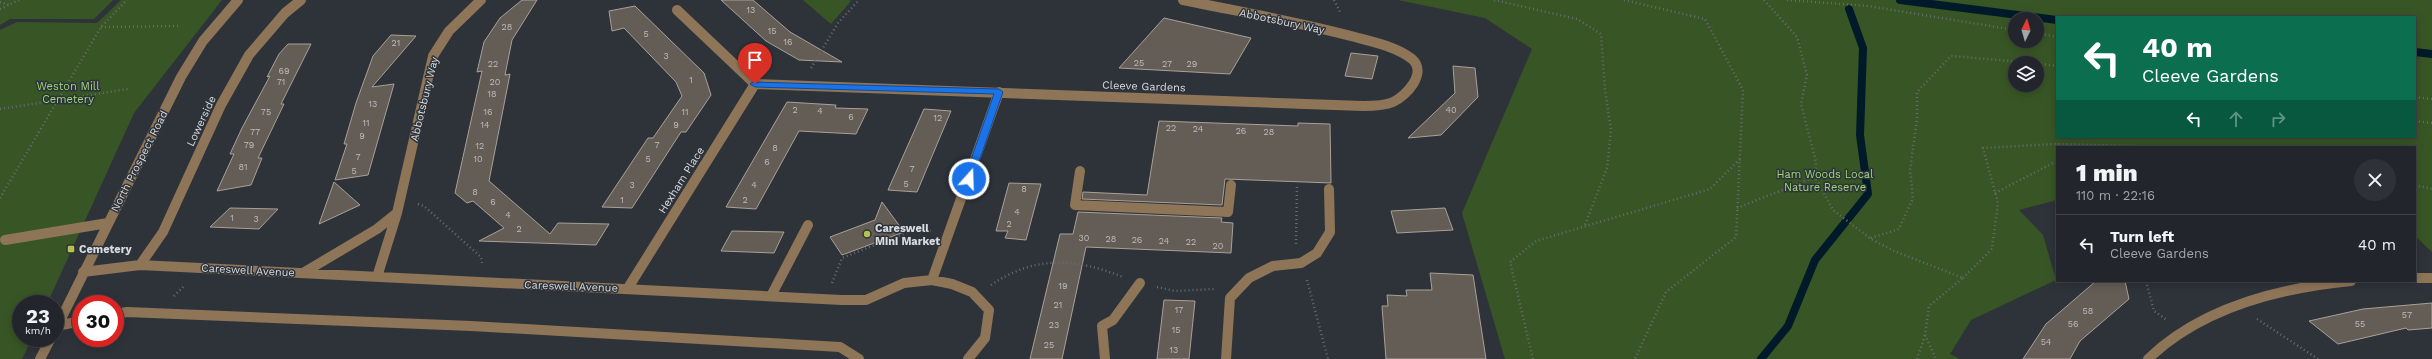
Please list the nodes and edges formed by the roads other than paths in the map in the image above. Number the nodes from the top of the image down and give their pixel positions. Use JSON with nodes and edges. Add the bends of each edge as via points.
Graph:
{"nodes":[{"id":1,"x":238,"y":0,"type":"edge"},
{"id":2,"x":301,"y":0,"type":"edge"},
{"id":3,"x":480,"y":0,"type":"edge"},
{"id":4,"x":1182,"y":0,"type":"edge"},
{"id":5,"x":676,"y":10,"type":"dead end"},
{"id":6,"x":1334,"y":32,"type":"joint"},
{"id":7,"x":755,"y":84,"type":"junction"},
{"id":8,"x":999,"y":92,"type":"junction"},
{"id":9,"x":1080,"y":171,"type":"dead end"},
{"id":10,"x":1231,"y":185,"type":"dead end"},
{"id":11,"x":1329,"y":189,"type":"dead end"},
{"id":12,"x":397,"y":213,"type":"junction"},
{"id":13,"x":108,"y":223,"type":"junction"},
{"id":14,"x":808,"y":225,"type":"dead end"},
{"id":15,"x":2,"y":239,"type":"edge"},
{"id":16,"x":140,"y":264,"type":"junction"},
{"id":17,"x":83,"y":272,"type":"junction"},
{"id":18,"x":303,"y":273,"type":"junction"},
{"id":19,"x":377,"y":277,"type":"junction"},
{"id":20,"x":2416,"y":278,"type":"edge"},
{"id":21,"x":2432,"y":278,"type":"edge"},
{"id":22,"x":932,"y":280,"type":"junction"},
{"id":23,"x":2333,"y":282,"type":"edge"},
{"id":24,"x":1140,"y":283,"type":"road end"},
{"id":25,"x":628,"y":288,"type":"junction"},
{"id":26,"x":771,"y":296,"type":"junction"},
{"id":27,"x":64,"y":312,"type":"edge"},
{"id":28,"x":124,"y":312,"type":"edge"},
{"id":29,"x":46,"y":347,"type":"edge"},
{"id":30,"x":40,"y":359,"type":"edge"},
{"id":31,"x":859,"y":359,"type":"edge"},
{"id":32,"x":968,"y":359,"type":"edge"},
{"id":33,"x":1105,"y":359,"type":"edge"},
{"id":34,"x":1226,"y":359,"type":"edge"},
{"id":35,"x":2148,"y":359,"type":"edge"}],
"edges":[{"from":1,"to":13,"type":"street","name":"North Prospect Road","via":[[203,41],[181,77]]},
{"from":2,"to":16,"type":"street","name":"Lowerside","via":[[285,13],[249,55],[221,106],[163,232]]},
{"from":3,"to":12,"type":"street","name":"Abbotsbury Way","via":[[449,31],[433,56]]},
{"from":4,"to":6,"type":"street","name":"Abbotsbury Way"},
{"from":5,"to":7,"type":"street"},
{"from":6,"to":8,"type":"street","name":"Cleeve Gardens","via":[[1398,49],[1413,60],[1418,70],[1415,82],[1405,96],[1387,104],[1360,106]]},
{"from":7,"to":8,"type":"street","name":"Cleeve Gardens"},
{"from":7,"to":25,"type":"street","name":"Hexham Place"},
{"from":8,"to":22,"type":"street"},
{"from":9,"to":10,"type":"street","via":[[1075,205],[1228,212]]},
{"from":11,"to":34,"type":"street","via":[[1330,232],[1317,253],[1301,263],[1273,266],[1248,279],[1230,298]]},
{"from":12,"to":18,"type":"street","via":[[377,229]]},
{"from":12,"to":19,"type":"street","name":"Abbotsbury Way"},
{"from":13,"to":15,"type":"street"},
{"from":13,"to":17,"type":"street","name":"North Prospect Road"},
{"from":14,"to":26,"type":"street"},
{"from":16,"to":17,"type":"street","name":"Careswell Avenue"},
{"from":16,"to":18,"type":"street","name":"Careswell Avenue"},
{"from":17,"to":27,"type":"street","name":"North Prospect Road"},
{"from":18,"to":19,"type":"street","name":"Careswell Avenue"},
{"from":19,"to":25,"type":"street","name":"Careswell Avenue"},
{"from":20,"to":21,"type":"street"},
{"from":22,"to":26,"type":"street","name":"Careswell Avenue","via":[[904,283],[866,300]]},
{"from":22,"to":32,"type":"street","name":"Careswell Avenue","via":[[972,292],[989,310],[990,326],[983,345]]},
{"from":23,"to":35,"type":"street","via":[[2252,300],[2189,325]]},
{"from":24,"to":33,"type":"street","via":[[1113,320],[1102,326]]},
{"from":25,"to":26,"type":"street","name":"Careswell Avenue"},
{"from":28,"to":31,"type":"street","via":[[463,326],[840,347]]},
{"from":29,"to":30,"type":"street"}]}
